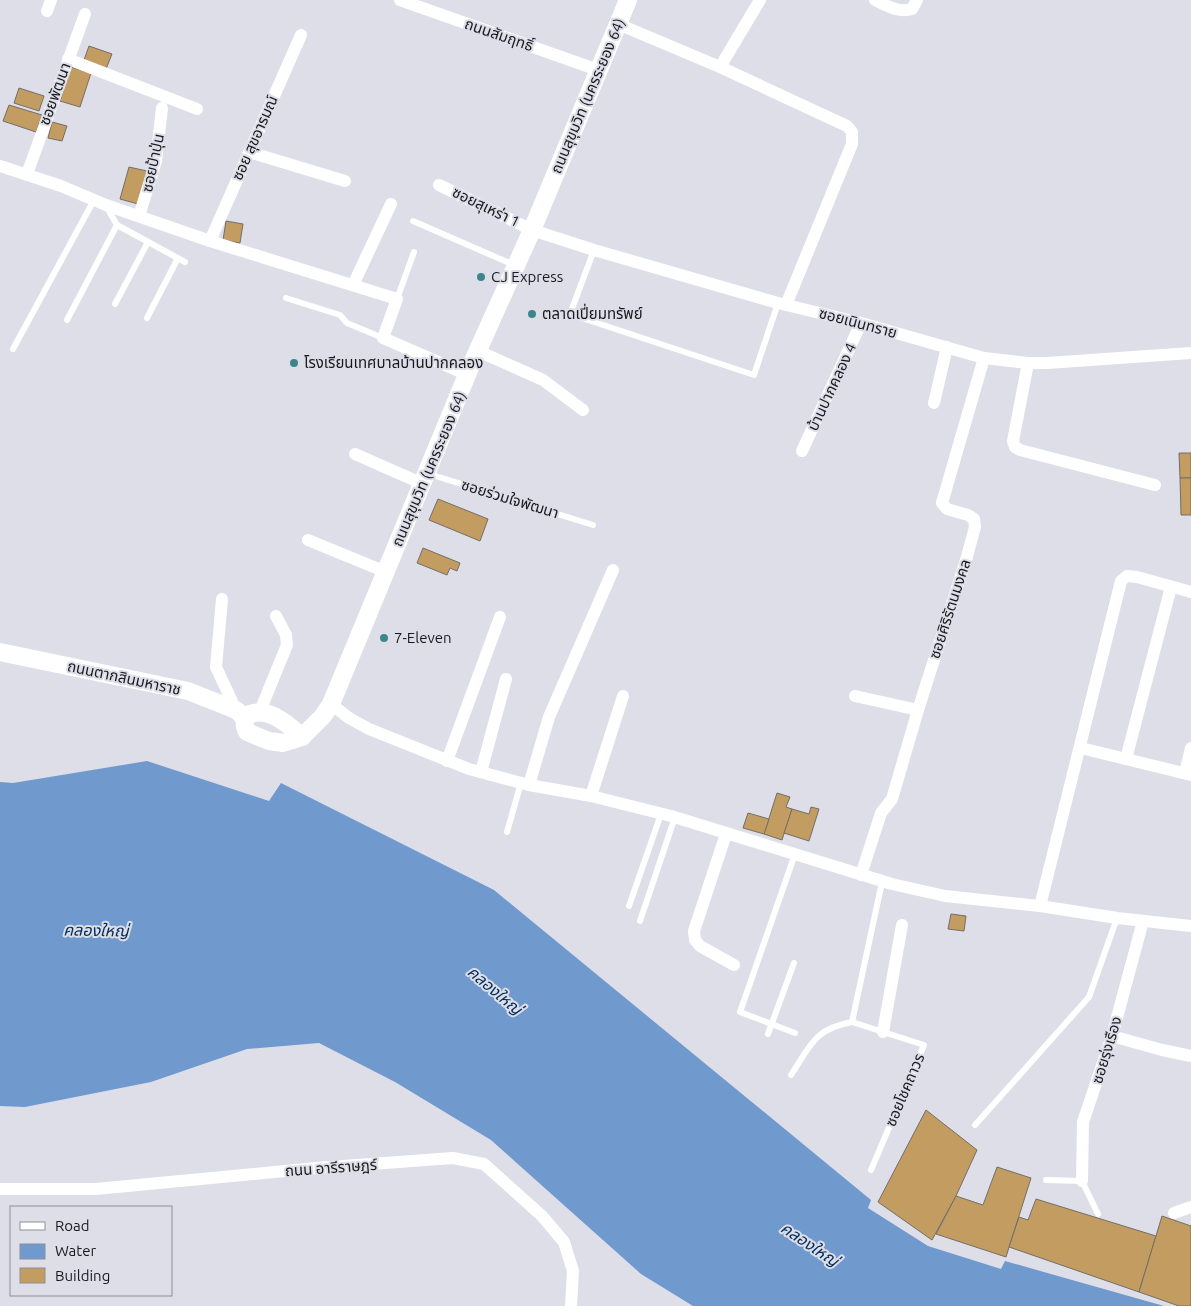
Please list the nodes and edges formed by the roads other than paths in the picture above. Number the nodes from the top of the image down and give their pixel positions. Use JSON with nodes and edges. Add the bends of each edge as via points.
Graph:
{"nodes":[{"id":1,"x":400,"y":0,"type":"edge"},
{"id":2,"x":628,"y":0,"type":"edge"},
{"id":3,"x":760,"y":0,"type":"edge"},
{"id":4,"x":875,"y":0,"type":"edge"},
{"id":5,"x":916,"y":0,"type":"edge"},
{"id":6,"x":84,"y":14,"type":"dead end"},
{"id":7,"x":618,"y":24,"type":"junction"},
{"id":8,"x":301,"y":35,"type":"dead end"},
{"id":9,"x":68,"y":59,"type":"junction"},
{"id":10,"x":720,"y":67,"type":"junction"},
{"id":11,"x":598,"y":70,"type":"junction"},
{"id":12,"x":162,"y":108,"type":"dead end"},
{"id":13,"x":197,"y":110,"type":"dead end"},
{"id":14,"x":249,"y":152,"type":"junction"},
{"id":15,"x":0,"y":166,"type":"edge"},
{"id":16,"x":26,"y":174,"type":"junction"},
{"id":17,"x":345,"y":180,"type":"dead end"},
{"id":18,"x":439,"y":185,"type":"dead end"},
{"id":19,"x":100,"y":203,"type":"junction"},
{"id":20,"x":392,"y":204,"type":"dead end"},
{"id":21,"x":139,"y":216,"type":"junction"},
{"id":22,"x":413,"y":221,"type":"dead end"},
{"id":23,"x":117,"y":225,"type":"junction"},
{"id":24,"x":532,"y":230,"type":"junction"},
{"id":25,"x":210,"y":241,"type":"junction"},
{"id":26,"x":148,"y":242,"type":"junction"},
{"id":27,"x":594,"y":250,"type":"junction"},
{"id":28,"x":414,"y":252,"type":"dead end"},
{"id":29,"x":178,"y":258,"type":"junction"},
{"id":30,"x":185,"y":262,"type":"dead end"},
{"id":31,"x":516,"y":265,"type":"junction"},
{"id":32,"x":353,"y":285,"type":"junction"},
{"id":33,"x":286,"y":298,"type":"dead end"},
{"id":34,"x":397,"y":298,"type":"junction"},
{"id":35,"x":115,"y":304,"type":"dead end"},
{"id":36,"x":782,"y":304,"type":"junction"},
{"id":37,"x":147,"y":318,"type":"dead end"},
{"id":38,"x":67,"y":320,"type":"dead end"},
{"id":39,"x":861,"y":323,"type":"junction"},
{"id":40,"x":383,"y":338,"type":"junction"},
{"id":41,"x":947,"y":347,"type":"junction"},
{"id":42,"x":12,"y":349,"type":"dead end"},
{"id":43,"x":478,"y":351,"type":"junction"},
{"id":44,"x":1191,"y":353,"type":"edge"},
{"id":45,"x":984,"y":358,"type":"junction"},
{"id":46,"x":1028,"y":363,"type":"junction"},
{"id":47,"x":468,"y":375,"type":"junction"},
{"id":48,"x":934,"y":403,"type":"dead end"},
{"id":49,"x":583,"y":410,"type":"dead end"},
{"id":50,"x":802,"y":451,"type":"dead end"},
{"id":51,"x":355,"y":454,"type":"dead end"},
{"id":52,"x":425,"y":479,"type":"junction"},
{"id":53,"x":1155,"y":485,"type":"dead end"},
{"id":54,"x":593,"y":524,"type":"dead end"},
{"id":55,"x":308,"y":540,"type":"dead end"},
{"id":56,"x":613,"y":570,"type":"dead end"},
{"id":57,"x":386,"y":572,"type":"junction"},
{"id":58,"x":1171,"y":587,"type":"junction"},
{"id":59,"x":1191,"y":592,"type":"edge"},
{"id":60,"x":222,"y":599,"type":"dead end"},
{"id":61,"x":276,"y":616,"type":"dead end"},
{"id":62,"x":500,"y":617,"type":"dead end"},
{"id":63,"x":0,"y":652,"type":"edge"},
{"id":64,"x":506,"y":679,"type":"dead end"},
{"id":65,"x":623,"y":696,"type":"dead end"},
{"id":66,"x":855,"y":696,"type":"dead end"},
{"id":67,"x":332,"y":704,"type":"junction"},
{"id":68,"x":918,"y":710,"type":"junction"},
{"id":69,"x":247,"y":712,"type":"junction"},
{"id":70,"x":302,"y":737,"type":"junction"},
{"id":71,"x":1081,"y":748,"type":"junction"},
{"id":72,"x":1191,"y":748,"type":"edge"},
{"id":73,"x":1126,"y":759,"type":"junction"},
{"id":74,"x":448,"y":761,"type":"junction"},
{"id":75,"x":481,"y":772,"type":"junction"},
{"id":76,"x":1188,"y":774,"type":"edge"},
{"id":77,"x":525,"y":784,"type":"junction"},
{"id":78,"x":591,"y":796,"type":"junction"},
{"id":79,"x":660,"y":814,"type":"junction"},
{"id":80,"x":674,"y":818,"type":"junction"},
{"id":81,"x":507,"y":832,"type":"dead end"},
{"id":82,"x":726,"y":834,"type":"junction"},
{"id":83,"x":795,"y":854,"type":"junction"},
{"id":84,"x":860,"y":875,"type":"junction"},
{"id":85,"x":882,"y":882,"type":"junction"},
{"id":86,"x":629,"y":906,"type":"dead end"},
{"id":87,"x":1040,"y":906,"type":"junction"},
{"id":88,"x":1117,"y":918,"type":"junction"},
{"id":89,"x":640,"y":921,"type":"dead end"},
{"id":90,"x":1143,"y":921,"type":"junction"},
{"id":91,"x":902,"y":925,"type":"dead end"},
{"id":92,"x":1191,"y":926,"type":"edge"},
{"id":93,"x":794,"y":963,"type":"dead end"},
{"id":94,"x":734,"y":965,"type":"dead end"},
{"id":95,"x":852,"y":1022,"type":"junction"},
{"id":96,"x":772,"y":1025,"type":"junction"},
{"id":97,"x":883,"y":1032,"type":"junction"},
{"id":98,"x":795,"y":1033,"type":"dead end"},
{"id":99,"x":768,"y":1034,"type":"dead end"},
{"id":100,"x":1112,"y":1036,"type":"junction"},
{"id":101,"x":1191,"y":1056,"type":"edge"},
{"id":102,"x":791,"y":1075,"type":"dead end"},
{"id":103,"x":974,"y":1125,"type":"dead end"},
{"id":104,"x":871,"y":1170,"type":"dead end"},
{"id":105,"x":1046,"y":1180,"type":"dead end"},
{"id":106,"x":1082,"y":1180,"type":"junction"},
{"id":107,"x":0,"y":1189,"type":"edge"},
{"id":108,"x":1191,"y":1207,"type":"edge"},
{"id":109,"x":1174,"y":1212,"type":"dead end"},
{"id":110,"x":1098,"y":1214,"type":"dead end"},
{"id":111,"x":571,"y":1306,"type":"edge"}],
"edges":[{"from":1,"to":11,"type":"street","name":"ถนนสัมฤทธิ์"},
{"from":2,"to":7,"type":"street","name":"ถนนสุขุมวิท (นครระยอง 64)"},
{"from":3,"to":10,"type":"street"},
{"from":4,"to":5,"type":"street","via":[[895,10],[905,11],[912,9]]},
{"from":6,"to":9,"type":"street","name":"ซอยพัฒนา"},
{"from":7,"to":10,"type":"street"},
{"from":7,"to":11,"type":"street","name":"ถนนสุขุมวิท (นครระยอง 64)"},
{"from":8,"to":14,"type":"street","name":"ซอย สุขอารมณ์"},
{"from":9,"to":13,"type":"street"},
{"from":9,"to":16,"type":"street","name":"ซอยพัฒนา"},
{"from":10,"to":36,"type":"street","via":[[847,126],[852,132],[852,144]]},
{"from":11,"to":24,"type":"street","name":"ถนนสุขุมวิท (นครระยอง 64)"},
{"from":12,"to":21,"type":"street","name":"ซอยป้าปุ่น","via":[[156,161]]},
{"from":14,"to":17,"type":"street"},
{"from":14,"to":25,"type":"street","name":"ซอย สุขอารมณ์"},
{"from":15,"to":16,"type":"street"},
{"from":16,"to":19,"type":"street"},
{"from":18,"to":24,"type":"street","name":"ซอยสุเหร่า 1"},
{"from":19,"to":21,"type":"street"},
{"from":19,"to":23,"type":"lane"},
{"from":19,"to":42,"type":"lane"},
{"from":20,"to":32,"type":"street"},
{"from":21,"to":25,"type":"street"},
{"from":22,"to":31,"type":"lane"},
{"from":23,"to":26,"type":"lane"},
{"from":23,"to":38,"type":"lane"},
{"from":24,"to":27,"type":"street","name":"ซอยเนินทราย"},
{"from":24,"to":31,"type":"street","name":"ถนนสุขุมวิท (นครระยอง 64)"},
{"from":25,"to":32,"type":"street"},
{"from":26,"to":29,"type":"lane"},
{"from":26,"to":35,"type":"lane"},
{"from":27,"to":36,"type":"street","name":"ซอยเนินทราย"},
{"from":27,"to":36,"type":"lane","via":[[570,314],[754,375]]},
{"from":28,"to":34,"type":"lane"},
{"from":29,"to":30,"type":"lane"},
{"from":29,"to":37,"type":"lane"},
{"from":31,"to":43,"type":"street","name":"ถนนสุขุมวิท (นครระยอง 64)"},
{"from":32,"to":34,"type":"street"},
{"from":33,"to":40,"type":"lane","via":[[340,315],[348,323]]},
{"from":34,"to":40,"type":"street"},
{"from":36,"to":39,"type":"street","name":"ซอยเนินทราย"},
{"from":39,"to":41,"type":"street","name":"ซอยเนินทราย"},
{"from":39,"to":50,"type":"street","name":"บ้านปากคลอง 4"},
{"from":40,"to":47,"type":"street"},
{"from":41,"to":45,"type":"street","name":"ซอยเนินทราย"},
{"from":41,"to":48,"type":"street"},
{"from":43,"to":47,"type":"street","name":"ถนนสุขุมวิท (นครระยอง 64)"},
{"from":43,"to":49,"type":"street","via":[[543,380]]},
{"from":44,"to":46,"type":"street","name":"ซอยเนินทราย"},
{"from":45,"to":46,"type":"street","name":"ซอยเนินทราย"},
{"from":45,"to":68,"type":"street","name":"ซอยศิริรัตนมงคล","via":[[942,504],[946,510],[974,518],[975,527]]},
{"from":46,"to":53,"type":"street","via":[[1013,442],[1015,448]]},
{"from":47,"to":52,"type":"street","name":"ถนนสุขุมวิท (นครระยอง 64)"},
{"from":51,"to":52,"type":"street"},
{"from":52,"to":54,"type":"lane","name":"ซอยร่วมใจพัฒนา"},
{"from":52,"to":57,"type":"street","name":"ถนนสุขุมวิท (นครระยอง 64)"},
{"from":55,"to":57,"type":"street"},
{"from":56,"to":77,"type":"street","via":[[548,717]]},
{"from":57,"to":67,"type":"street","name":"ถนนสุขุมวิท (นครระยอง 64)"},
{"from":58,"to":59,"type":"street"},
{"from":58,"to":71,"type":"street","via":[[1137,577],[1127,576],[1121,581]]},
{"from":58,"to":73,"type":"street"},
{"from":60,"to":69,"type":"street","via":[[216,667]]},
{"from":61,"to":69,"type":"street","via":[[287,645]]},
{"from":62,"to":74,"type":"street"},
{"from":63,"to":69,"type":"street","name":"ถนนตากสินมหาราช","via":[[188,692]]},
{"from":64,"to":75,"type":"street"},
{"from":65,"to":78,"type":"street"},
{"from":66,"to":68,"type":"street"},
{"from":67,"to":70,"type":"street","name":"ถนนสุขุมวิท (นครระยอง 64)"},
{"from":67,"to":74,"type":"street","via":[[369,729]]},
{"from":68,"to":84,"type":"street","name":"ซอยศิริรัตนมงคล","via":[[892,799],[881,813]]},
{"from":69,"to":70,"type":"street","name":"ถนนตากสินมหาราช","via":[[286,722]]},
{"from":69,"to":70,"type":"street","via":[[245,727],[248,732],[283,743]]},
{"from":71,"to":73,"type":"street"},
{"from":71,"to":87,"type":"street"},
{"from":72,"to":76,"type":"street"},
{"from":73,"to":76,"type":"street"},
{"from":74,"to":75,"type":"street"},
{"from":75,"to":77,"type":"street"},
{"from":77,"to":78,"type":"street"},
{"from":77,"to":81,"type":"lane"},
{"from":78,"to":79,"type":"street"},
{"from":79,"to":80,"type":"street"},
{"from":79,"to":86,"type":"lane"},
{"from":80,"to":82,"type":"street"},
{"from":80,"to":89,"type":"lane"},
{"from":82,"to":83,"type":"street"},
{"from":82,"to":94,"type":"street","via":[[694,931],[700,946]]},
{"from":83,"to":84,"type":"street"},
{"from":83,"to":96,"type":"lane","via":[[740,1012]]},
{"from":84,"to":85,"type":"street"},
{"from":85,"to":87,"type":"street","via":[[945,896]]},
{"from":85,"to":95,"type":"lane"},
{"from":87,"to":88,"type":"street"},
{"from":88,"to":90,"type":"street"},
{"from":88,"to":103,"type":"lane","via":[[1089,997]]},
{"from":90,"to":92,"type":"street"},
{"from":90,"to":100,"type":"street","name":"ซอยรุ่งเรือง"},
{"from":91,"to":97,"type":"street"},
{"from":93,"to":96,"type":"lane"},
{"from":95,"to":97,"type":"lane","name":"ซอยโชคถาวร"},
{"from":95,"to":102,"type":"lane","via":[[834,1026],[818,1036]]},
{"from":96,"to":98,"type":"lane"},
{"from":96,"to":99,"type":"lane"},
{"from":97,"to":104,"type":"lane","name":"ซอยโชคถาวร","via":[[924,1045]]},
{"from":100,"to":101,"type":"street"},
{"from":100,"to":106,"type":"street","name":"ซอยรุ่งเรือง","via":[[1084,1122]]},
{"from":105,"to":106,"type":"lane"},
{"from":106,"to":110,"type":"lane"},
{"from":107,"to":111,"type":"street","name":"ถนน อารีราษฎร์","via":[[96,1188],[453,1158],[484,1164],[542,1216],[564,1242],[573,1271]]},
{"from":108,"to":109,"type":"street"}]}
